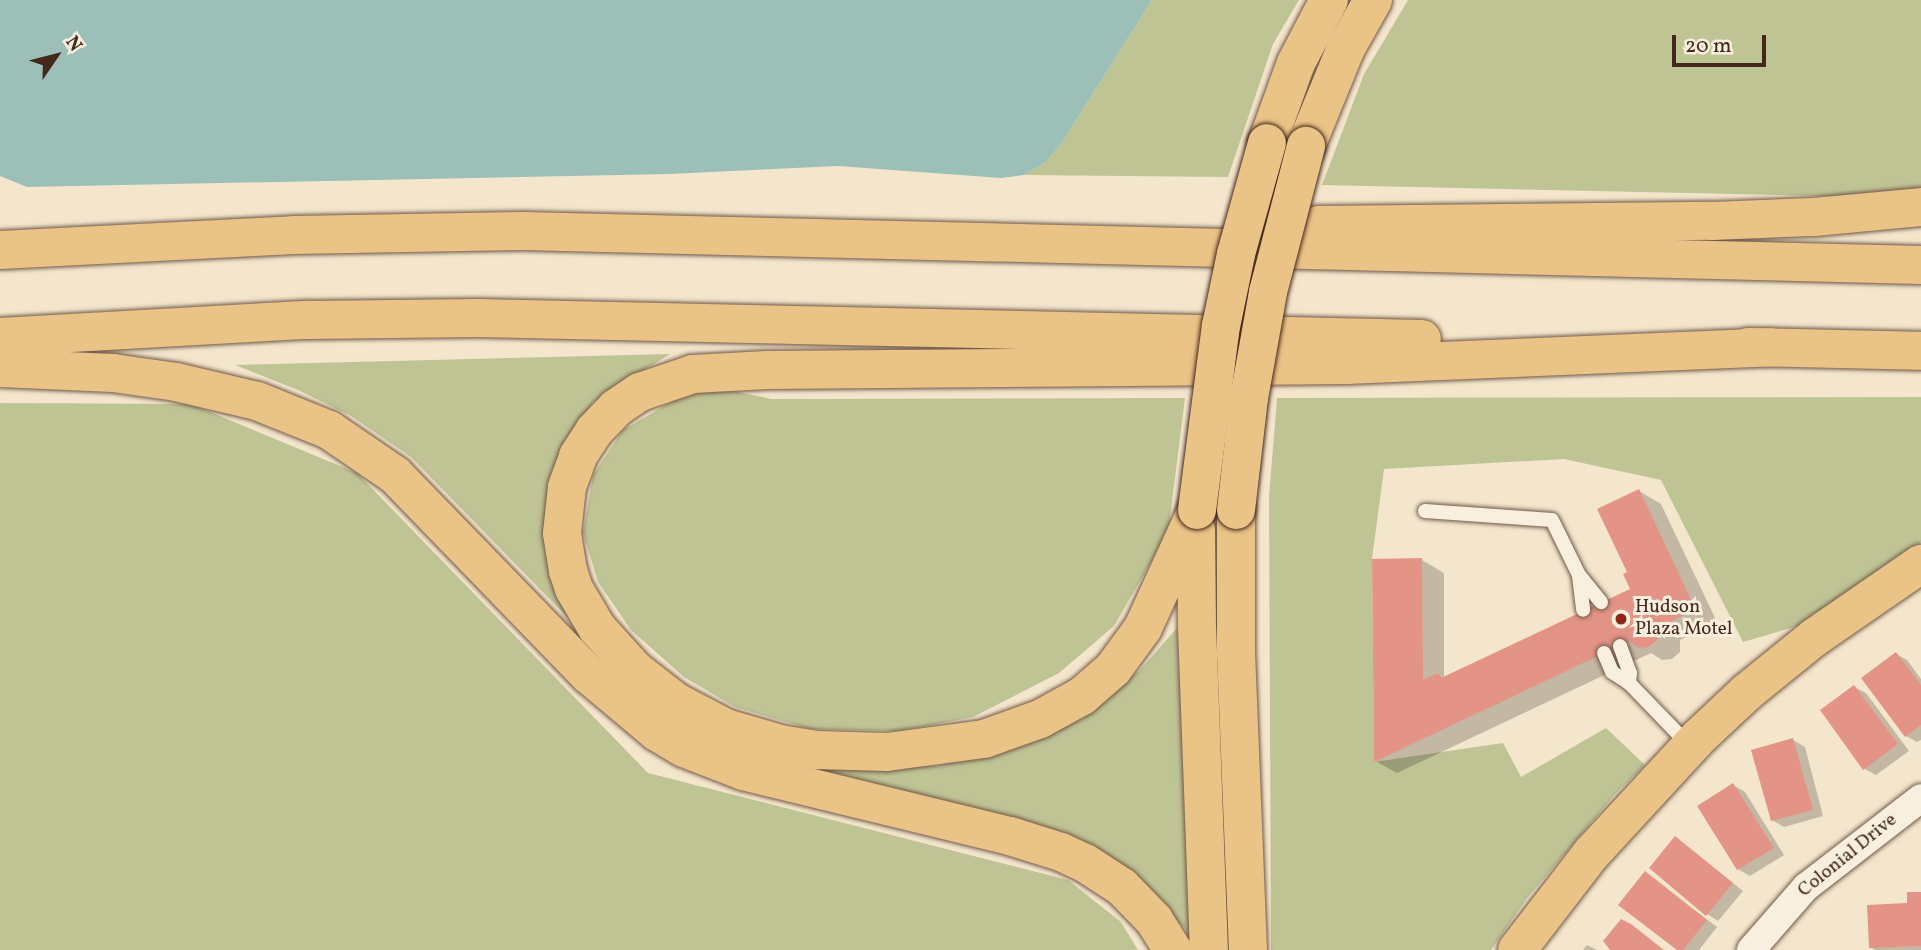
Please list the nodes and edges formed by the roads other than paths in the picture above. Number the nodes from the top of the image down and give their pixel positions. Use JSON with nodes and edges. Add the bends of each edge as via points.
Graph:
{"nodes":[{"id":1,"x":1329,"y":0,"type":"edge"},
{"id":2,"x":1373,"y":0,"type":"edge"},
{"id":3,"x":1921,"y":207,"type":"edge"},
{"id":4,"x":638,"y":233,"type":"junction"},
{"id":5,"x":0,"y":250,"type":"edge"},
{"id":6,"x":1921,"y":265,"type":"edge"},
{"id":7,"x":0,"y":337,"type":"edge"},
{"id":8,"x":1771,"y":347,"type":"junction"},
{"id":9,"x":1921,"y":351,"type":"edge"},
{"id":10,"x":0,"y":368,"type":"edge"},
{"id":11,"x":1197,"y":510,"type":"junction"},
{"id":12,"x":1425,"y":511,"type":"dead end"},
{"id":13,"x":1921,"y":564,"type":"edge"},
{"id":14,"x":1579,"y":575,"type":"junction"},
{"id":15,"x":1601,"y":602,"type":"dead end"},
{"id":16,"x":1583,"y":610,"type":"dead end"},
{"id":17,"x":1620,"y":646,"type":"dead end"},
{"id":18,"x":1604,"y":653,"type":"dead end"},
{"id":19,"x":1629,"y":683,"type":"junction"},
{"id":20,"x":1690,"y":746,"type":"junction"},
{"id":21,"x":1921,"y":797,"type":"edge"},
{"id":22,"x":1173,"y":950,"type":"edge"},
{"id":23,"x":1209,"y":950,"type":"edge"},
{"id":24,"x":1248,"y":950,"type":"edge"},
{"id":25,"x":1517,"y":950,"type":"edge"},
{"id":26,"x":1751,"y":950,"type":"edge"}],
"edges":[{"from":1,"to":11,"type":"highway","bridge":true,"via":[[1296,63],[1267,143],[1236,254],[1221,327]]},
{"from":2,"to":24,"type":"highway","bridge":true,"via":[[1342,57],[1306,146],[1268,292],[1249,398],[1236,510],[1236,652]]},
{"from":3,"to":4,"type":"highway","via":[[1713,221]]},
{"from":4,"to":5,"type":"highway","via":[[408,231]]},
{"from":4,"to":6,"type":"highway"},
{"from":7,"to":8,"type":"highway","via":[[296,320],[535,318]]},
{"from":8,"to":9,"type":"highway"},
{"from":8,"to":11,"type":"highway","via":[[1308,366],[693,374],[640,392],[594,431],[578,456],[567,487],[562,533],[574,589],[597,628],[635,670],[676,702],[726,728],[784,745],[887,752],[984,739],[1040,719],[1082,696],[1113,668],[1143,628]]},
{"from":10,"to":22,"type":"highway","via":[[113,373],[176,382],[257,401],[318,425],[395,475],[589,675],[666,737],[743,771],[1061,852],[1122,887],[1154,920]]},
{"from":11,"to":23,"type":"highway","via":[[1196,626]]},
{"from":12,"to":14,"type":"lane","via":[[1552,520]]},
{"from":13,"to":20,"type":"highway","via":[[1791,656]]},
{"from":14,"to":15,"type":"lane"},
{"from":14,"to":16,"type":"lane"},
{"from":17,"to":19,"type":"lane"},
{"from":18,"to":19,"type":"lane","via":[[1612,671]]},
{"from":19,"to":20,"type":"lane"},
{"from":20,"to":25,"type":"highway","via":[[1598,846]]},
{"from":21,"to":26,"type":"street","name":"Colonial Drive","via":[[1807,887]]}]}
